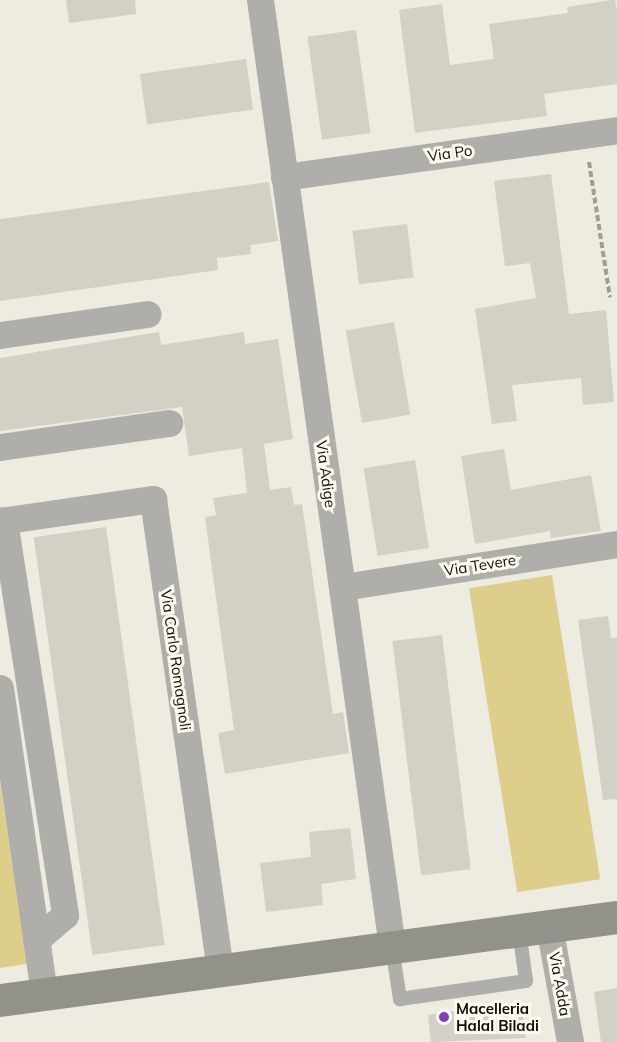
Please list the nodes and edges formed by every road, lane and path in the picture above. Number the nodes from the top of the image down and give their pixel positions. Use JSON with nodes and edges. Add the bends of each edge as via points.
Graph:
{"nodes":[{"id":1,"x":260,"y":0,"type":"edge"},
{"id":2,"x":617,"y":130,"type":"edge"},
{"id":3,"x":584,"y":134,"type":"junction"},
{"id":4,"x":284,"y":177,"type":"junction"},
{"id":5,"x":610,"y":297,"type":"dead end"},
{"id":6,"x":148,"y":314,"type":"dead end"},
{"id":7,"x":0,"y":335,"type":"edge"},
{"id":8,"x":169,"y":423,"type":"dead end"},
{"id":9,"x":0,"y":447,"type":"edge"},
{"id":10,"x":2,"y":520,"type":"edge"},
{"id":11,"x":617,"y":544,"type":"edge"},
{"id":12,"x":343,"y":587,"type":"junction"},
{"id":13,"x":0,"y":688,"type":"edge"},
{"id":14,"x":617,"y":917,"type":"edge"},
{"id":15,"x":534,"y":928,"type":"junction"},
{"id":16,"x":36,"y":940,"type":"junction"},
{"id":17,"x":392,"y":947,"type":"junction"},
{"id":18,"x":220,"y":970,"type":"junction"},
{"id":19,"x":44,"y":994,"type":"junction"},
{"id":20,"x":0,"y":1000,"type":"edge"},
{"id":21,"x":570,"y":1042,"type":"edge"}],
"edges":[{"from":1,"to":4,"type":"street","name":"Via Adige"},
{"from":2,"to":3,"type":"street","name":"Via Po"},
{"from":3,"to":4,"type":"street","name":"Via Po"},
{"from":3,"to":5,"type":"path"},
{"from":4,"to":12,"type":"street","name":"Via Adige"},
{"from":6,"to":7,"type":"street"},
{"from":8,"to":9,"type":"street"},
{"from":10,"to":16,"type":"street","name":"Via Carlo Romagnoli","via":[[66,915]]},
{"from":10,"to":18,"type":"street","name":"Via Carlo Romagnoli","via":[[153,499]]},
{"from":11,"to":12,"type":"street","name":"Via Tevere"},
{"from":12,"to":17,"type":"street","name":"Via Adige"},
{"from":13,"to":16,"type":"street"},
{"from":14,"to":15,"type":"main road"},
{"from":15,"to":17,"type":"main road"},
{"from":15,"to":17,"type":"lane","via":[[526,981],[400,999]]},
{"from":15,"to":21,"type":"street","name":"Via Adda"},
{"from":16,"to":19,"type":"street"},
{"from":17,"to":18,"type":"main road"},
{"from":18,"to":19,"type":"main road"},
{"from":19,"to":20,"type":"main road"}]}
